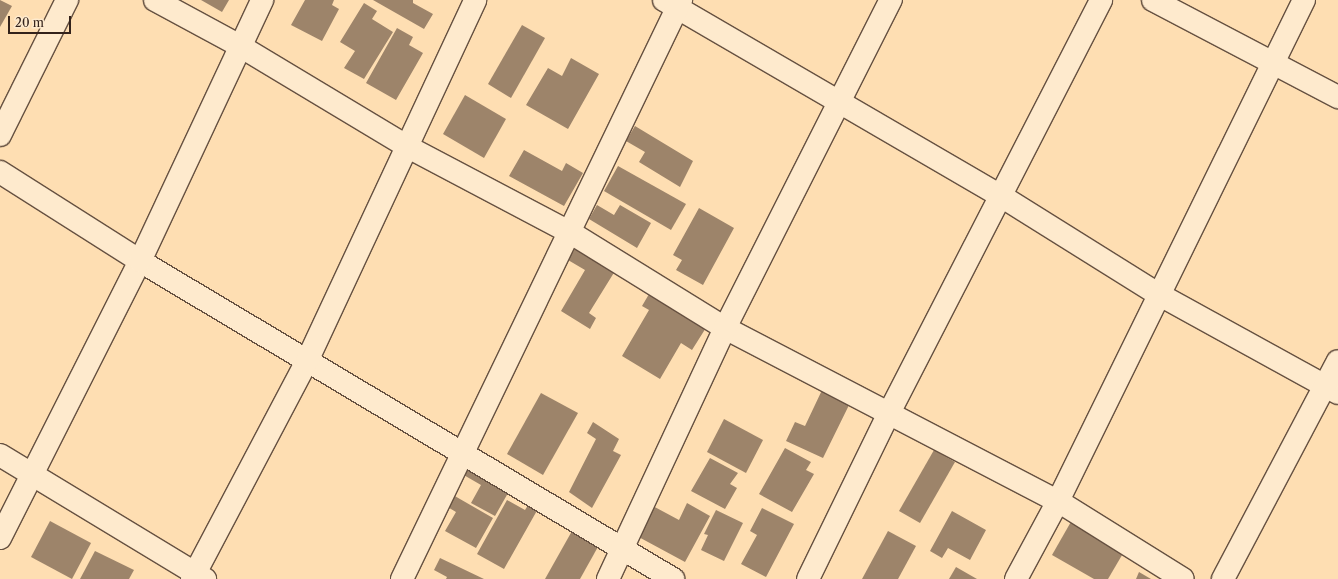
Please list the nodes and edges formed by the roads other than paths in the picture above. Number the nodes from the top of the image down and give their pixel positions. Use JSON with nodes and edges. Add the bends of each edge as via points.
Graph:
{"nodes":[{"id":1,"x":67,"y":0,"type":"edge"},
{"id":2,"x":155,"y":0,"type":"edge"},
{"id":3,"x":262,"y":0,"type":"edge"},
{"id":4,"x":475,"y":0,"type":"edge"},
{"id":5,"x":891,"y":0,"type":"edge"},
{"id":6,"x":1101,"y":0,"type":"edge"},
{"id":7,"x":1153,"y":0,"type":"edge"},
{"id":8,"x":1304,"y":0,"type":"edge"},
{"id":9,"x":674,"y":3,"type":"edge"},
{"id":10,"x":240,"y":46,"type":"junction"},
{"id":11,"x":1272,"y":63,"type":"junction"},
{"id":12,"x":1338,"y":98,"type":"edge"},
{"id":13,"x":838,"y":103,"type":"junction"},
{"id":14,"x":0,"y":135,"type":"edge"},
{"id":15,"x":408,"y":147,"type":"junction"},
{"id":16,"x":0,"y":172,"type":"edge"},
{"id":17,"x":1001,"y":196,"type":"junction"},
{"id":18,"x":571,"y":233,"type":"junction"},
{"id":19,"x":140,"y":261,"type":"junction"},
{"id":20,"x":1158,"y":294,"type":"junction"},
{"id":21,"x":725,"y":328,"type":"junction"},
{"id":22,"x":307,"y":361,"type":"junction"},
{"id":23,"x":1338,"y":361,"type":"edge"},
{"id":24,"x":1332,"y":389,"type":"edge"},
{"id":25,"x":889,"y":413,"type":"junction"},
{"id":26,"x":464,"y":453,"type":"junction"},
{"id":27,"x":0,"y":455,"type":"edge"},
{"id":28,"x":32,"y":474,"type":"junction"},
{"id":29,"x":1058,"y":501,"type":"junction"},
{"id":30,"x":0,"y":538,"type":"edge"},
{"id":31,"x":622,"y":550,"type":"junction"},
{"id":32,"x":197,"y":577,"type":"edge"},
{"id":33,"x":402,"y":579,"type":"edge"},
{"id":34,"x":608,"y":579,"type":"edge"},
{"id":35,"x":673,"y":579,"type":"edge"},
{"id":36,"x":808,"y":579,"type":"edge"},
{"id":37,"x":1016,"y":579,"type":"edge"},
{"id":38,"x":1183,"y":579,"type":"edge"},
{"id":39,"x":1223,"y":579,"type":"edge"}],
"edges":[{"from":1,"to":14,"type":"street"},
{"from":2,"to":10,"type":"street"},
{"from":3,"to":10,"type":"street"},
{"from":4,"to":15,"type":"street"},
{"from":5,"to":13,"type":"street"},
{"from":6,"to":17,"type":"street"},
{"from":7,"to":11,"type":"street"},
{"from":8,"to":11,"type":"street"},
{"from":9,"to":13,"type":"street"},
{"from":9,"to":18,"type":"street"},
{"from":10,"to":15,"type":"street"},
{"from":10,"to":19,"type":"street"},
{"from":11,"to":12,"type":"street"},
{"from":11,"to":20,"type":"street"},
{"from":13,"to":17,"type":"street"},
{"from":13,"to":21,"type":"street"},
{"from":15,"to":18,"type":"street"},
{"from":15,"to":22,"type":"street"},
{"from":16,"to":19,"type":"street"},
{"from":17,"to":20,"type":"street"},
{"from":17,"to":25,"type":"street"},
{"from":18,"to":21,"type":"street"},
{"from":18,"to":26,"type":"street"},
{"from":19,"to":22,"type":"street"},
{"from":19,"to":28,"type":"street"},
{"from":20,"to":24,"type":"street"},
{"from":20,"to":29,"type":"street"},
{"from":21,"to":25,"type":"street"},
{"from":21,"to":31,"type":"street"},
{"from":22,"to":26,"type":"street"},
{"from":22,"to":32,"type":"street"},
{"from":23,"to":24,"type":"street"},
{"from":24,"to":39,"type":"street"},
{"from":25,"to":29,"type":"street"},
{"from":25,"to":36,"type":"street"},
{"from":26,"to":31,"type":"street"},
{"from":26,"to":33,"type":"street"},
{"from":27,"to":28,"type":"street"},
{"from":28,"to":30,"type":"street"},
{"from":28,"to":32,"type":"street"},
{"from":29,"to":37,"type":"street"},
{"from":29,"to":38,"type":"street"},
{"from":31,"to":34,"type":"street"},
{"from":31,"to":35,"type":"street"}]}
